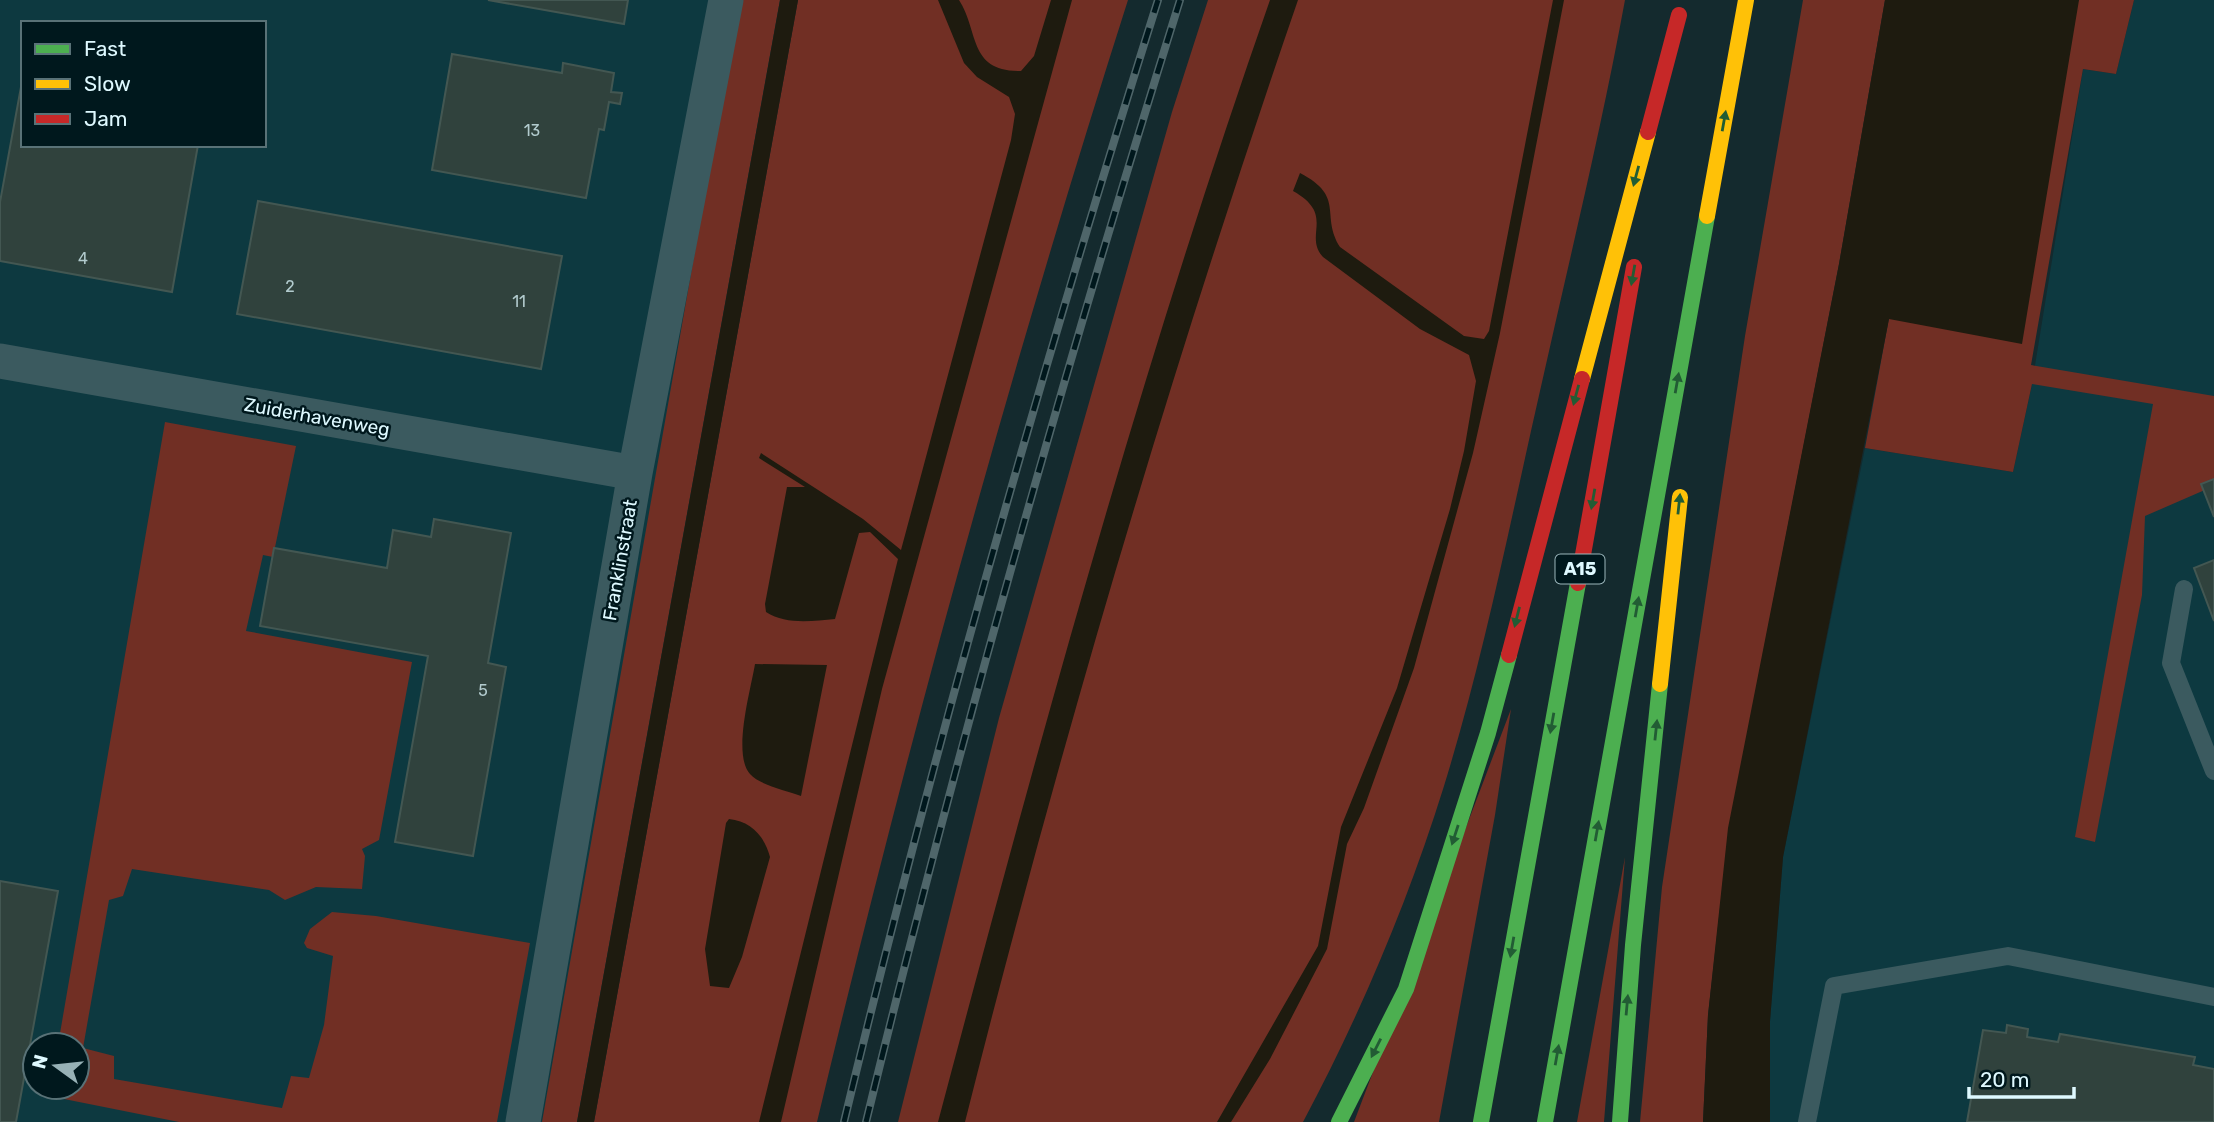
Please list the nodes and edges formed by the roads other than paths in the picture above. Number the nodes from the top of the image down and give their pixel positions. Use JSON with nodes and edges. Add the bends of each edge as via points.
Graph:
{"nodes":[{"id":1,"x":726,"y":0,"type":"edge"},
{"id":2,"x":1746,"y":0,"type":"edge"},
{"id":3,"x":1681,"y":8,"type":"edge"},
{"id":4,"x":1712,"y":188,"type":"junction"},
{"id":5,"x":1645,"y":207,"type":"dead end"},
{"id":6,"x":1638,"y":248,"type":"dead end"},
{"id":7,"x":0,"y":361,"type":"edge"},
{"id":8,"x":1689,"y":410,"type":"dead end"},
{"id":9,"x":635,"y":473,"type":"junction"},
{"id":10,"x":1682,"y":479,"type":"dead end"},
{"id":11,"x":2184,"y":589,"type":"dead end"},
{"id":12,"x":2214,"y":771,"type":"edge"},
{"id":13,"x":2214,"y":997,"type":"edge"},
{"id":14,"x":523,"y":1122,"type":"edge"},
{"id":15,"x":1339,"y":1122,"type":"edge"},
{"id":16,"x":1481,"y":1122,"type":"edge"},
{"id":17,"x":1545,"y":1122,"type":"edge"},
{"id":18,"x":1620,"y":1122,"type":"edge"},
{"id":19,"x":1807,"y":1122,"type":"edge"}],
"edges":[{"from":1,"to":9,"type":"street","name":"Franklinstraat"},
{"from":4,"to":2,"type":"highway","one_way":true},
{"from":3,"to":5,"type":"highway","number":"A15"},
{"from":3,"to":15,"type":"highway","number":"A15","one_way":true,"via":[[1488,733],[1406,989]]},
{"from":4,"to":8,"type":"highway"},
{"from":17,"to":4,"type":"highway","one_way":true},
{"from":6,"to":16,"type":"highway","number":"A15","one_way":true},
{"from":7,"to":9,"type":"street","name":"Zuiderhavenweg"},
{"from":9,"to":14,"type":"street","name":"Franklinstraat"},
{"from":18,"to":10,"type":"highway","one_way":true,"via":[[1633,945]]},
{"from":11,"to":12,"type":"lane","via":[[2171,663]]},
{"from":13,"to":19,"type":"lane","via":[[2008,956],[1834,986]]}]}
